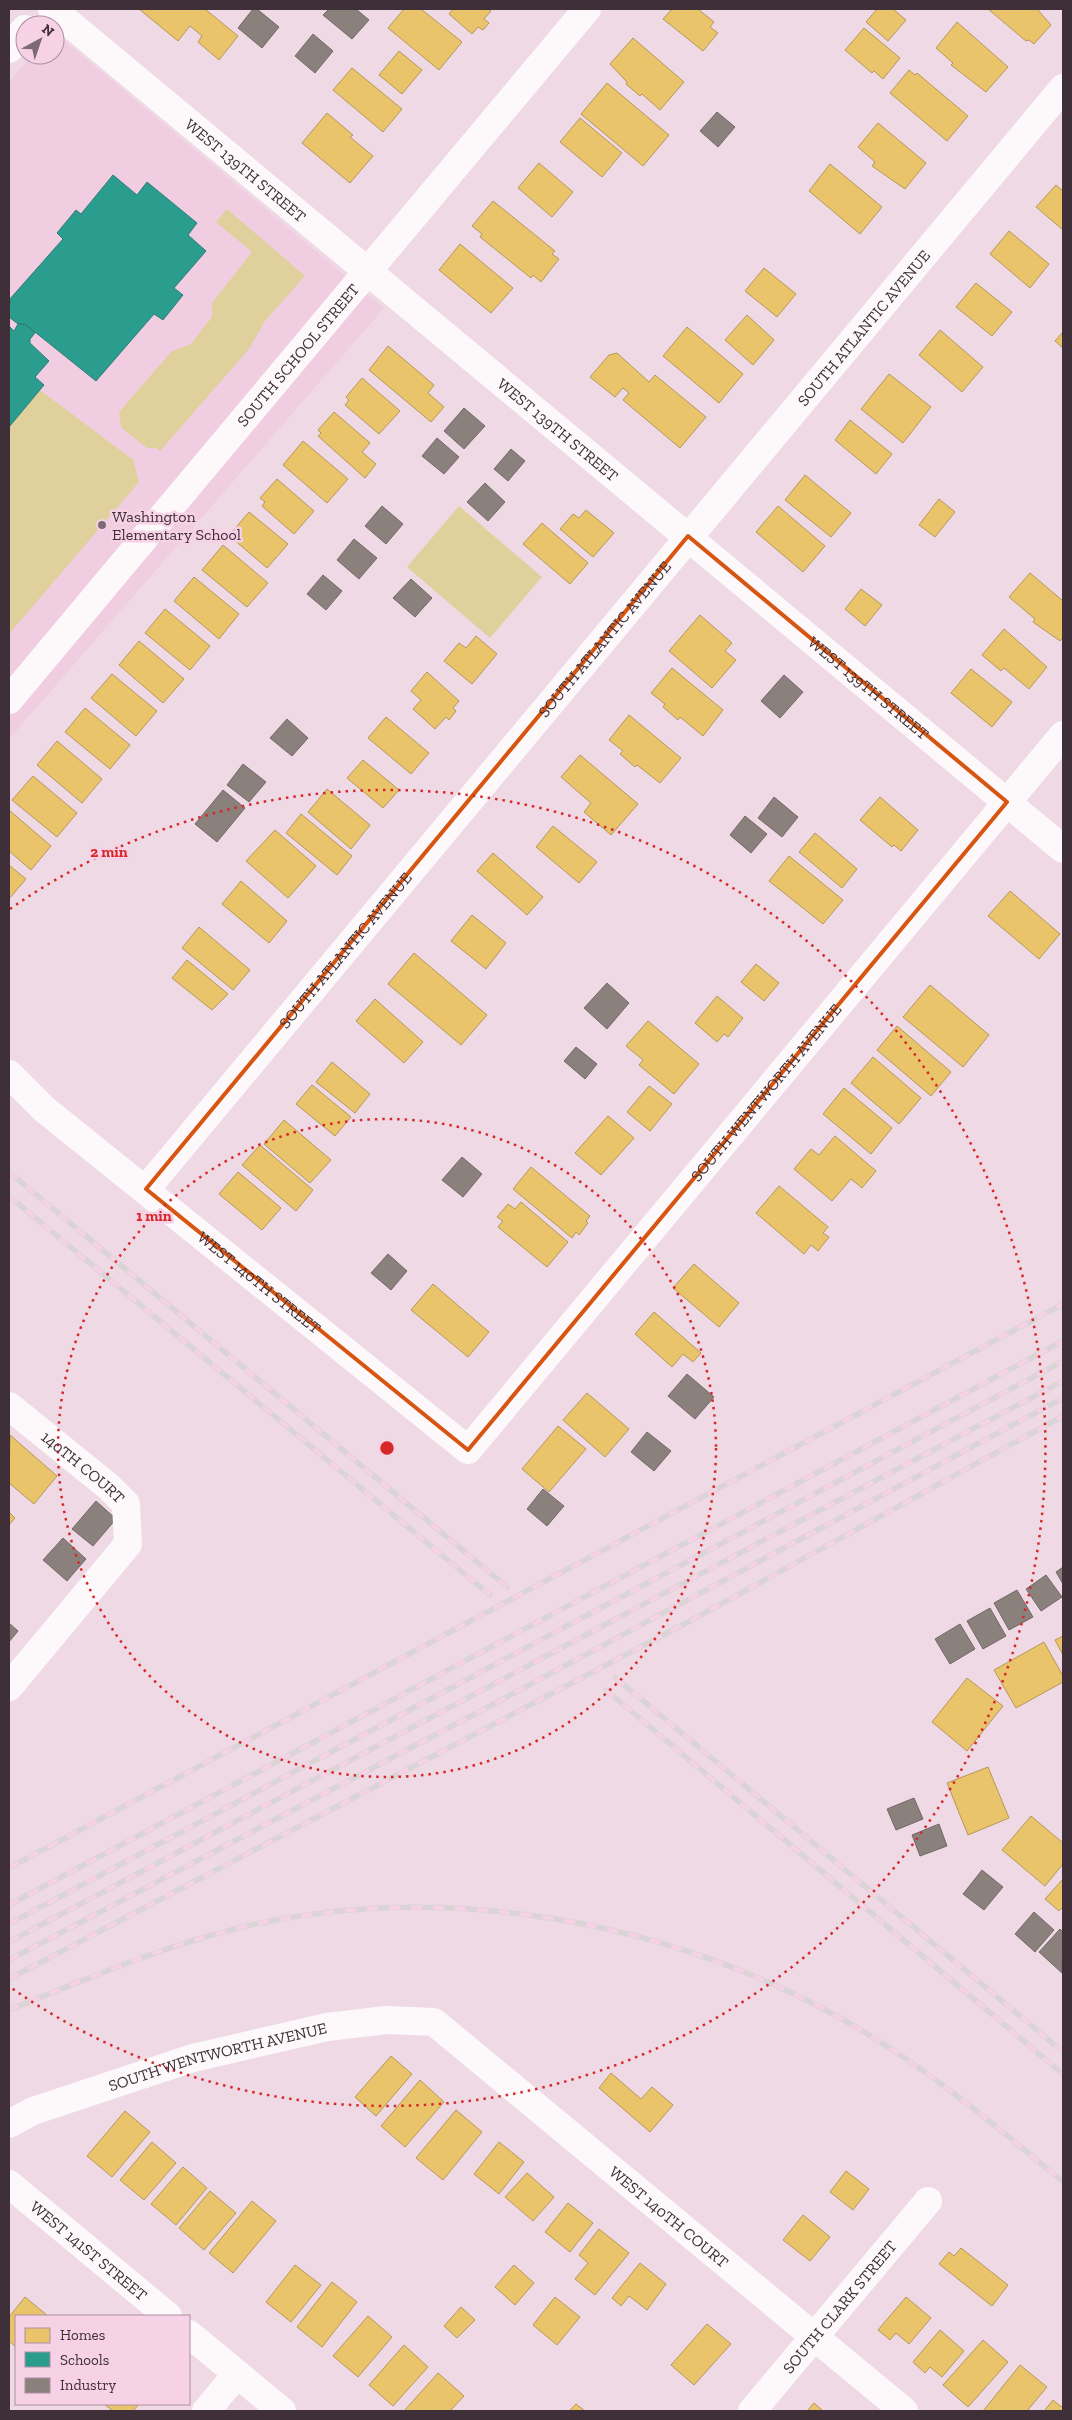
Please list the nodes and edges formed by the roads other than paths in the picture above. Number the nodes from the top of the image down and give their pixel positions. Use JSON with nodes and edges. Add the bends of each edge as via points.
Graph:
{"nodes":[{"id":1,"x":52,"y":9,"type":"edge"},
{"id":2,"x":587,"y":9,"type":"edge"},
{"id":3,"x":1063,"y":88,"type":"edge"},
{"id":4,"x":368,"y":269,"type":"junction"},
{"id":5,"x":688,"y":536,"type":"junction"},
{"id":6,"x":9,"y":700,"type":"edge"},
{"id":7,"x":1063,"y":735,"type":"edge"},
{"id":8,"x":1007,"y":802,"type":"junction"},
{"id":9,"x":1063,"y":849,"type":"edge"},
{"id":10,"x":9,"y":1074,"type":"edge"},
{"id":11,"x":146,"y":1189,"type":"junction"},
{"id":12,"x":9,"y":1406,"type":"edge"},
{"id":13,"x":468,"y":1450,"type":"joint"},
{"id":14,"x":9,"y":1688,"type":"edge"},
{"id":15,"x":434,"y":2022,"type":"joint"},
{"id":16,"x":9,"y":2124,"type":"edge"},
{"id":17,"x":9,"y":2184,"type":"edge"},
{"id":18,"x":928,"y":2201,"type":"dead end"},
{"id":19,"x":167,"y":2315,"type":"edge"},
{"id":20,"x":190,"y":2335,"type":"edge"},
{"id":21,"x":814,"y":2337,"type":"junction"},
{"id":22,"x":237,"y":2374,"type":"junction"},
{"id":23,"x":206,"y":2411,"type":"edge"},
{"id":24,"x":282,"y":2411,"type":"edge"},
{"id":25,"x":752,"y":2411,"type":"edge"},
{"id":26,"x":904,"y":2411,"type":"edge"}],
"edges":[{"from":1,"to":4,"type":"street","name":"WEST 139TH STREET"},
{"from":2,"to":4,"type":"street","name":"SOUTH SCHOOL STREET"},
{"from":3,"to":5,"type":"street","name":"SOUTH ATLANTIC AVENUE"},
{"from":4,"to":5,"type":"street","name":"WEST 139TH STREET"},
{"from":4,"to":6,"type":"street","name":"SOUTH SCHOOL STREET"},
{"from":5,"to":8,"type":"street","name":"WEST 139TH STREET"},
{"from":5,"to":11,"type":"street","name":"SOUTH ATLANTIC AVENUE"},
{"from":7,"to":8,"type":"street","name":"SOUTH WENTWORTH AVENUE"},
{"from":8,"to":9,"type":"street","name":"WEST 139TH STREET"},
{"from":8,"to":13,"type":"street","name":"SOUTH WENTWORTH AVENUE"},
{"from":10,"to":11,"type":"street","name":"WEST 140TH STREET","via":[[44,1109]]},
{"from":11,"to":13,"type":"street","name":"WEST 140TH STREET"},
{"from":12,"to":14,"type":"street","name":"140TH COURT","via":[[126,1504],[128,1544]]},
{"from":15,"to":16,"type":"street","name":"SOUTH WENTWORTH AVENUE","via":[[386,2020],[328,2028],[193,2058],[33,2111]]},
{"from":15,"to":21,"type":"street","name":"WEST 140TH COURT"},
{"from":17,"to":19,"type":"street","name":"WEST 141ST STREET"},
{"from":18,"to":21,"type":"street","name":"SOUTH CLARK STREET"},
{"from":20,"to":22,"type":"street"},
{"from":21,"to":25,"type":"street","name":"SOUTH CLARK STREET"},
{"from":21,"to":26,"type":"street","name":"WEST 140TH COURT"},
{"from":22,"to":23,"type":"street"},
{"from":22,"to":24,"type":"street"}]}
